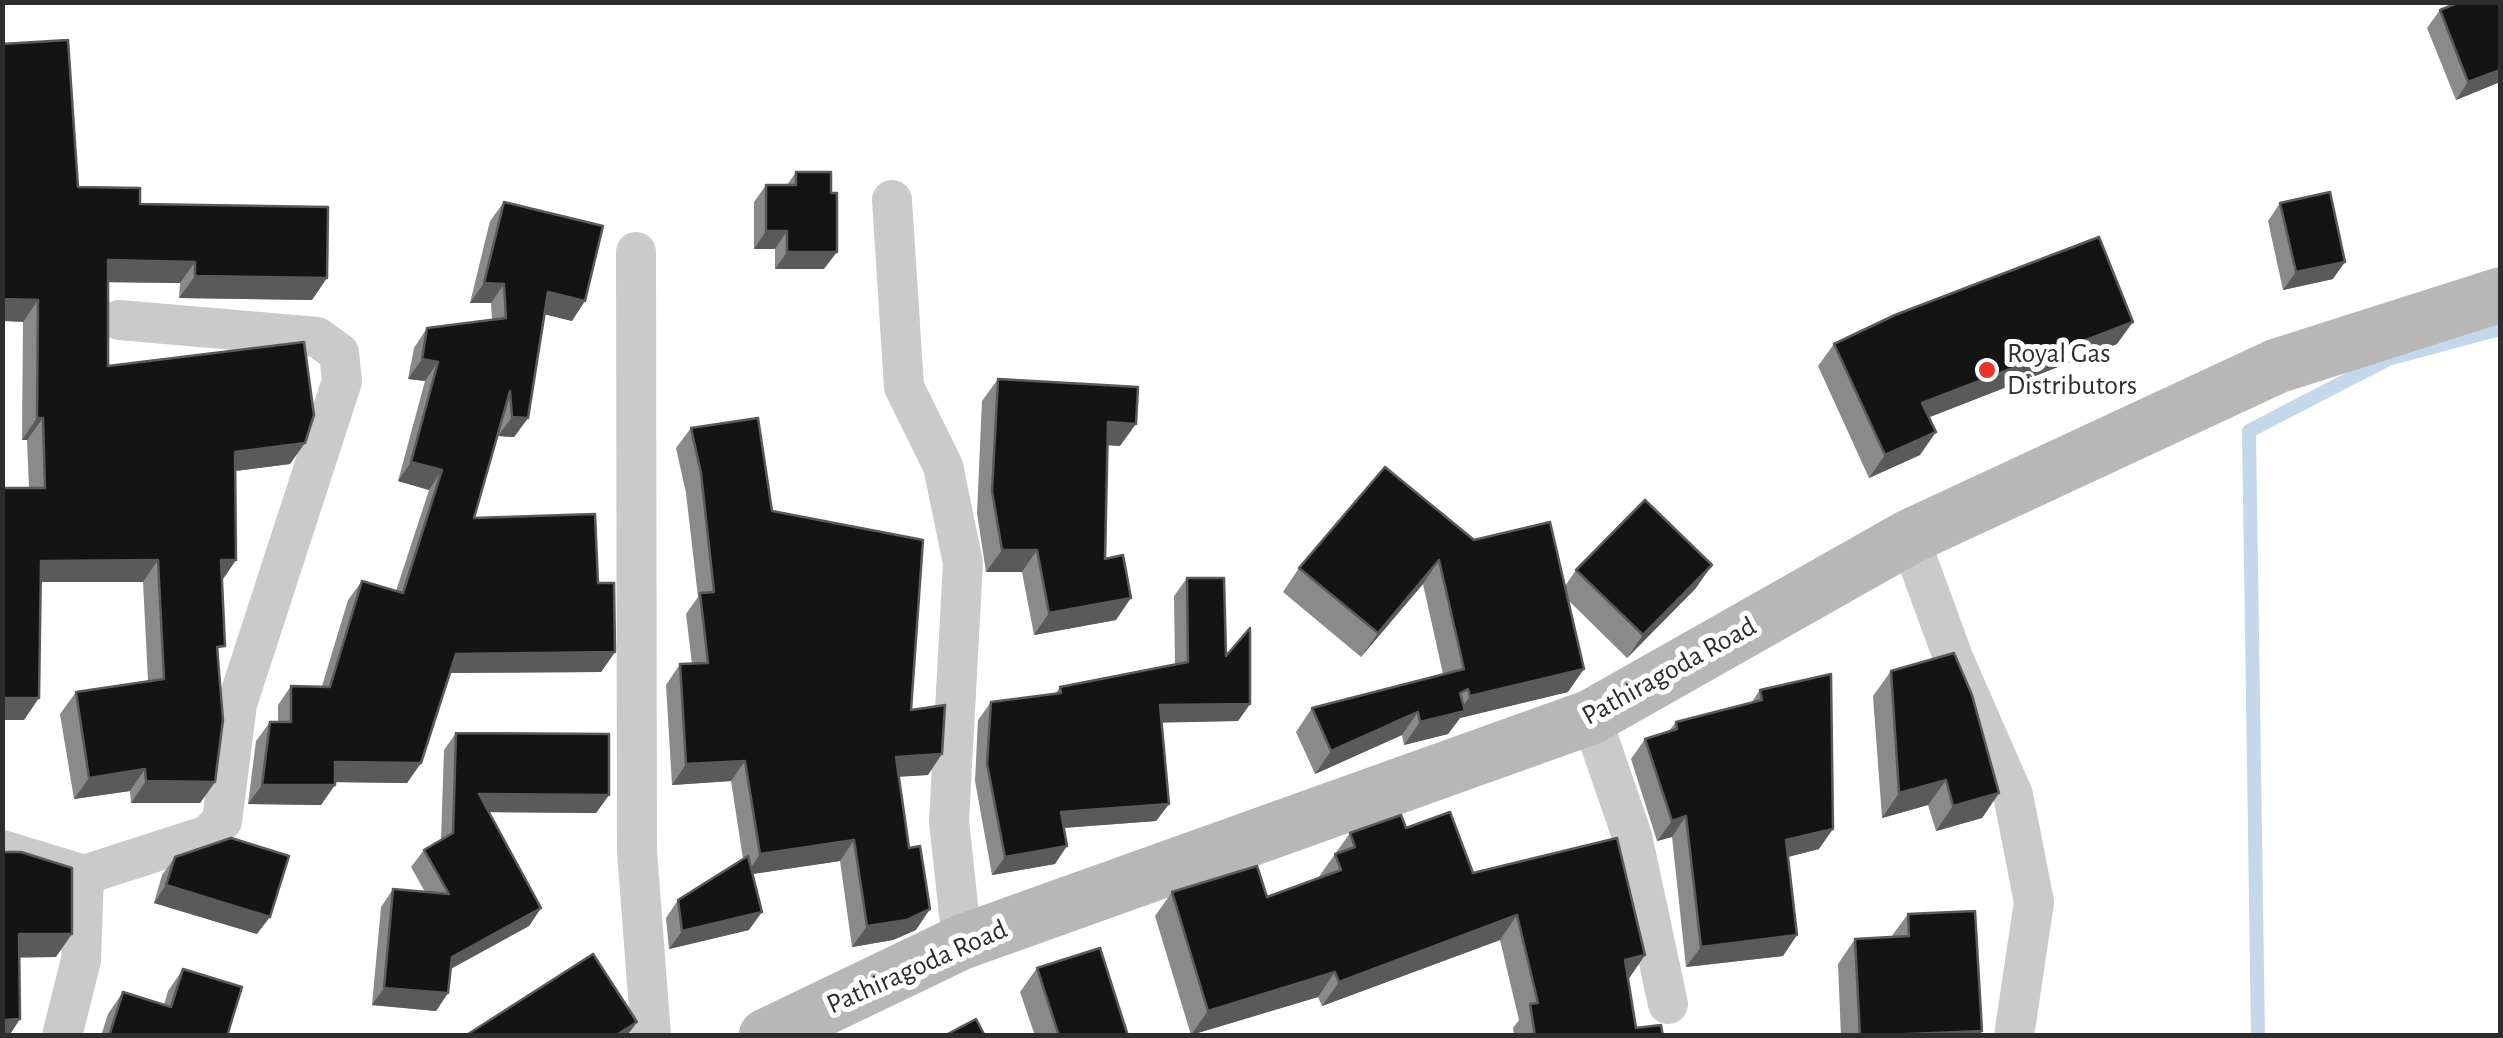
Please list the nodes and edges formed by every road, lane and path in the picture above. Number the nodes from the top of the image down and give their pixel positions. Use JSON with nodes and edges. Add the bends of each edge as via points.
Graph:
{"nodes":[{"id":1,"x":892,"y":200,"type":"dead end"},
{"id":2,"x":636,"y":252,"type":"dead end"},
{"id":3,"x":2500,"y":295,"type":"edge"},
{"id":4,"x":119,"y":320,"type":"dead end"},
{"id":5,"x":1909,"y":537,"type":"junction"},
{"id":6,"x":1591,"y":717,"type":"junction"},
{"id":7,"x":2,"y":850,"type":"edge"},
{"id":8,"x":84,"y":875,"type":"junction"},
{"id":9,"x":962,"y":942,"type":"junction"},
{"id":10,"x":1668,"y":1004,"type":"dead end"},
{"id":11,"x":62,"y":1036,"type":"edge"},
{"id":12,"x":651,"y":1036,"type":"edge"},
{"id":13,"x":766,"y":1036,"type":"edge"},
{"id":14,"x":2014,"y":1036,"type":"edge"}],
"edges":[{"from":1,"to":9,"type":"street","via":[[904,387],[943,466],[963,564],[950,822]]},
{"from":2,"to":12,"type":"street","via":[[637,851]]},
{"from":3,"to":5,"type":"street","name":"Pathiragoda Road","via":[[2277,366]]},
{"from":4,"to":8,"type":"street","via":[[317,338],[339,353],[342,381],[237,704],[222,821],[208,835]]},
{"from":5,"to":6,"type":"street","name":"Pathiragoda Road"},
{"from":5,"to":14,"type":"street","via":[[2013,795],[2034,902]]},
{"from":6,"to":9,"type":"street","name":"Pathiragoda Road"},
{"from":6,"to":10,"type":"street","via":[[1632,836]]},
{"from":7,"to":8,"type":"street"},
{"from":8,"to":11,"type":"street","via":[[81,960]]},
{"from":9,"to":13,"type":"street","name":"Pathiragoda Road"}]}
